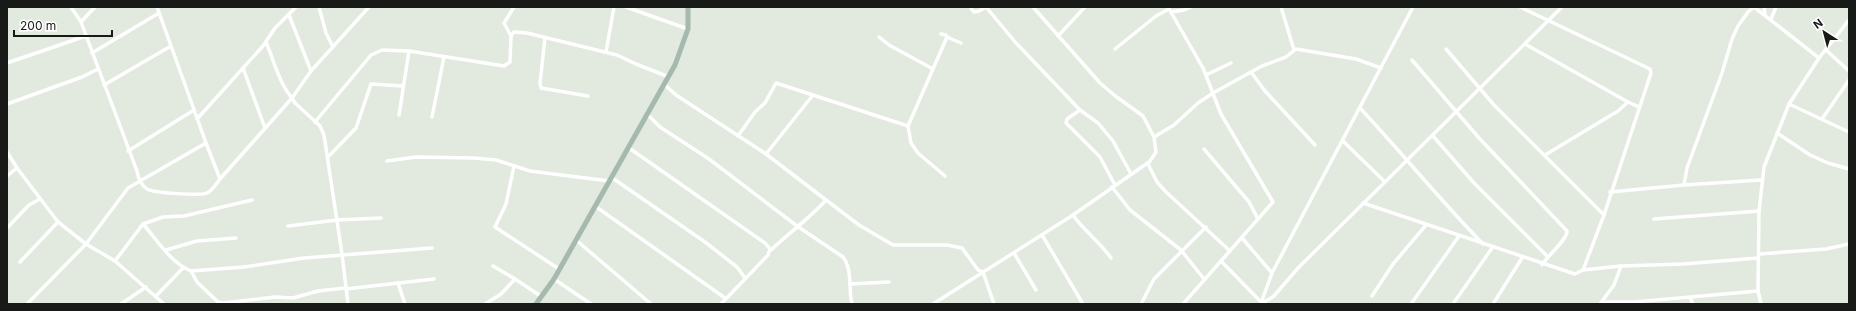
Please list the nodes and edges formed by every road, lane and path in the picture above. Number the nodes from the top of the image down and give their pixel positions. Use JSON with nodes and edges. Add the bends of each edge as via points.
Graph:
{"nodes":[{"id":1,"x":71,"y":7,"type":"edge"},
{"id":2,"x":95,"y":7,"type":"edge"},
{"id":3,"x":157,"y":7,"type":"edge"},
{"id":4,"x":296,"y":7,"type":"edge"},
{"id":5,"x":319,"y":7,"type":"edge"},
{"id":6,"x":368,"y":7,"type":"edge"},
{"id":7,"x":514,"y":7,"type":"edge"},
{"id":8,"x":614,"y":7,"type":"edge"},
{"id":9,"x":626,"y":7,"type":"edge"},
{"id":10,"x":688,"y":7,"type":"edge"},
{"id":11,"x":970,"y":7,"type":"edge"},
{"id":12,"x":986,"y":7,"type":"edge"},
{"id":13,"x":1033,"y":7,"type":"edge"},
{"id":14,"x":1039,"y":7,"type":"edge"},
{"id":15,"x":1085,"y":7,"type":"edge"},
{"id":16,"x":1191,"y":7,"type":"edge"},
{"id":17,"x":1281,"y":7,"type":"edge"},
{"id":18,"x":1413,"y":7,"type":"edge"},
{"id":19,"x":1520,"y":7,"type":"edge"},
{"id":20,"x":1562,"y":7,"type":"edge"},
{"id":21,"x":1754,"y":7,"type":"edge"},
{"id":22,"x":1764,"y":7,"type":"edge"},
{"id":23,"x":1776,"y":7,"type":"edge"},
{"id":24,"x":1170,"y":9,"type":"edge"},
{"id":25,"x":1036,"y":12,"type":"junction"},
{"id":26,"x":159,"y":13,"type":"junction"},
{"id":27,"x":1765,"y":14,"type":"junction"},
{"id":28,"x":289,"y":15,"type":"junction"},
{"id":29,"x":1771,"y":19,"type":"junction"},
{"id":30,"x":1549,"y":20,"type":"junction"},
{"id":31,"x":1849,"y":20,"type":"edge"},
{"id":32,"x":81,"y":22,"type":"junction"},
{"id":33,"x":688,"y":29,"type":"junction"},
{"id":34,"x":941,"y":34,"type":"dead end"},
{"id":35,"x":86,"y":36,"type":"junction"},
{"id":36,"x":511,"y":36,"type":"junction"},
{"id":37,"x":1058,"y":36,"type":"junction"},
{"id":38,"x":879,"y":37,"type":"dead end"},
{"id":39,"x":947,"y":37,"type":"junction"},
{"id":40,"x":545,"y":38,"type":"junction"},
{"id":41,"x":266,"y":42,"type":"junction"},
{"id":42,"x":961,"y":44,"type":"dead end"},
{"id":43,"x":1525,"y":44,"type":"junction"},
{"id":44,"x":171,"y":46,"type":"junction"},
{"id":45,"x":333,"y":47,"type":"junction"},
{"id":46,"x":1115,"y":48,"type":"dead end"},
{"id":47,"x":1446,"y":49,"type":"dead end"},
{"id":48,"x":1294,"y":50,"type":"junction"},
{"id":49,"x":1826,"y":50,"type":"junction"},
{"id":50,"x":409,"y":51,"type":"junction"},
{"id":51,"x":606,"y":52,"type":"junction"},
{"id":52,"x":92,"y":53,"type":"junction"},
{"id":53,"x":444,"y":57,"type":"junction"},
{"id":54,"x":1820,"y":58,"type":"junction"},
{"id":55,"x":1412,"y":60,"type":"dead end"},
{"id":56,"x":7,"y":63,"type":"edge"},
{"id":57,"x":1231,"y":63,"type":"dead end"},
{"id":58,"x":243,"y":68,"type":"junction"},
{"id":59,"x":1381,"y":68,"type":"junction"},
{"id":60,"x":98,"y":69,"type":"junction"},
{"id":61,"x":933,"y":69,"type":"junction"},
{"id":62,"x":311,"y":71,"type":"junction"},
{"id":63,"x":1849,"y":71,"type":"edge"},
{"id":64,"x":1250,"y":72,"type":"junction"},
{"id":65,"x":1206,"y":75,"type":"junction"},
{"id":66,"x":669,"y":77,"type":"junction"},
{"id":67,"x":1849,"y":80,"type":"edge"},
{"id":68,"x":664,"y":84,"type":"junction"},
{"id":69,"x":104,"y":85,"type":"junction"},
{"id":70,"x":403,"y":86,"type":"junction"},
{"id":71,"x":1480,"y":89,"type":"junction"},
{"id":72,"x":1213,"y":93,"type":"junction"},
{"id":73,"x":813,"y":94,"type":"junction"},
{"id":74,"x":588,"y":96,"type":"dead end"},
{"id":75,"x":292,"y":98,"type":"junction"},
{"id":76,"x":1628,"y":102,"type":"junction"},
{"id":77,"x":7,"y":104,"type":"edge"},
{"id":78,"x":1789,"y":104,"type":"junction"},
{"id":79,"x":1639,"y":107,"type":"junction"},
{"id":80,"x":1360,"y":108,"type":"junction"},
{"id":81,"x":194,"y":110,"type":"junction"},
{"id":82,"x":1080,"y":110,"type":"junction"},
{"id":83,"x":1456,"y":113,"type":"junction"},
{"id":84,"x":399,"y":115,"type":"dead end"},
{"id":85,"x":648,"y":115,"type":"junction"},
{"id":86,"x":432,"y":117,"type":"dead end"},
{"id":87,"x":197,"y":119,"type":"junction"},
{"id":88,"x":1822,"y":119,"type":"junction"},
{"id":89,"x":315,"y":122,"type":"junction"},
{"id":90,"x":908,"y":126,"type":"junction"},
{"id":91,"x":265,"y":128,"type":"junction"},
{"id":92,"x":1849,"y":132,"type":"edge"},
{"id":93,"x":1777,"y":133,"type":"junction"},
{"id":94,"x":738,"y":136,"type":"junction"},
{"id":95,"x":1433,"y":136,"type":"junction"},
{"id":96,"x":1154,"y":138,"type":"junction"},
{"id":97,"x":1343,"y":141,"type":"junction"},
{"id":98,"x":206,"y":143,"type":"junction"},
{"id":99,"x":1315,"y":146,"type":"dead end"},
{"id":100,"x":629,"y":148,"type":"junction"},
{"id":101,"x":1204,"y":149,"type":"dead end"},
{"id":102,"x":128,"y":151,"type":"junction"},
{"id":103,"x":7,"y":152,"type":"edge"},
{"id":104,"x":766,"y":154,"type":"junction"},
{"id":105,"x":1545,"y":155,"type":"junction"},
{"id":106,"x":328,"y":157,"type":"junction"},
{"id":107,"x":1408,"y":159,"type":"junction"},
{"id":108,"x":388,"y":161,"type":"dead end"},
{"id":109,"x":1149,"y":162,"type":"junction"},
{"id":110,"x":514,"y":166,"type":"junction"},
{"id":111,"x":17,"y":168,"type":"junction"},
{"id":112,"x":1849,"y":169,"type":"edge"},
{"id":113,"x":1131,"y":174,"type":"junction"},
{"id":114,"x":7,"y":176,"type":"edge"},
{"id":115,"x":944,"y":176,"type":"dead end"},
{"id":116,"x":220,"y":179,"type":"junction"},
{"id":117,"x":610,"y":179,"type":"junction"},
{"id":118,"x":140,"y":180,"type":"junction"},
{"id":119,"x":1761,"y":180,"type":"junction"},
{"id":120,"x":1385,"y":182,"type":"junction"},
{"id":121,"x":1684,"y":185,"type":"junction"},
{"id":122,"x":1113,"y":186,"type":"junction"},
{"id":123,"x":1610,"y":192,"type":"junction"},
{"id":124,"x":40,"y":199,"type":"junction"},
{"id":125,"x":252,"y":200,"type":"dead end"},
{"id":126,"x":826,"y":200,"type":"junction"},
{"id":127,"x":1363,"y":203,"type":"junction"},
{"id":128,"x":595,"y":206,"type":"junction"},
{"id":129,"x":1759,"y":211,"type":"junction"},
{"id":130,"x":1073,"y":215,"type":"junction"},
{"id":131,"x":1604,"y":215,"type":"junction"},
{"id":132,"x":381,"y":218,"type":"dead end"},
{"id":133,"x":1258,"y":219,"type":"junction"},
{"id":134,"x":1654,"y":219,"type":"dead end"},
{"id":135,"x":338,"y":220,"type":"junction"},
{"id":136,"x":58,"y":222,"type":"junction"},
{"id":137,"x":143,"y":224,"type":"junction"},
{"id":138,"x":1426,"y":225,"type":"junction"},
{"id":139,"x":288,"y":226,"type":"dead end"},
{"id":140,"x":797,"y":226,"type":"junction"},
{"id":141,"x":1206,"y":227,"type":"junction"},
{"id":142,"x":7,"y":228,"type":"edge"},
{"id":143,"x":1042,"y":235,"type":"junction"},
{"id":144,"x":1460,"y":236,"type":"junction"},
{"id":145,"x":236,"y":238,"type":"dead end"},
{"id":146,"x":1242,"y":238,"type":"junction"},
{"id":147,"x":576,"y":240,"type":"junction"},
{"id":148,"x":86,"y":244,"type":"junction"},
{"id":149,"x":1849,"y":244,"type":"edge"},
{"id":150,"x":1485,"y":245,"type":"junction"},
{"id":151,"x":432,"y":248,"type":"dead end"},
{"id":152,"x":1492,"y":248,"type":"junction"},
{"id":153,"x":166,"y":250,"type":"junction"},
{"id":154,"x":771,"y":250,"type":"junction"},
{"id":155,"x":1181,"y":250,"type":"junction"},
{"id":156,"x":1230,"y":251,"type":"junction"},
{"id":157,"x":1014,"y":253,"type":"junction"},
{"id":158,"x":342,"y":254,"type":"junction"},
{"id":159,"x":1547,"y":256,"type":"junction"},
{"id":160,"x":1758,"y":256,"type":"junction"},
{"id":161,"x":1111,"y":258,"type":"dead end"},
{"id":162,"x":1522,"y":258,"type":"junction"},
{"id":163,"x":115,"y":261,"type":"junction"},
{"id":164,"x":20,"y":262,"type":"dead end"},
{"id":165,"x":1221,"y":262,"type":"junction"},
{"id":166,"x":1542,"y":265,"type":"junction"},
{"id":167,"x":493,"y":266,"type":"dead end"},
{"id":168,"x":1621,"y":266,"type":"junction"},
{"id":169,"x":183,"y":268,"type":"junction"},
{"id":170,"x":559,"y":269,"type":"junction"},
{"id":171,"x":1583,"y":270,"type":"junction"},
{"id":172,"x":191,"y":271,"type":"junction"},
{"id":173,"x":984,"y":272,"type":"junction"},
{"id":174,"x":1272,"y":273,"type":"junction"},
{"id":175,"x":745,"y":278,"type":"junction"},
{"id":176,"x":434,"y":279,"type":"dead end"},
{"id":177,"x":515,"y":279,"type":"junction"},
{"id":178,"x":554,"y":279,"type":"junction"},
{"id":179,"x":1204,"y":279,"type":"junction"},
{"id":180,"x":889,"y":282,"type":"dead end"},
{"id":181,"x":398,"y":283,"type":"junction"},
{"id":182,"x":850,"y":284,"type":"junction"},
{"id":183,"x":146,"y":287,"type":"junction"},
{"id":184,"x":346,"y":288,"type":"junction"},
{"id":185,"x":1036,"y":290,"type":"dead end"},
{"id":186,"x":1758,"y":291,"type":"junction"},
{"id":187,"x":156,"y":296,"type":"junction"},
{"id":188,"x":1372,"y":296,"type":"dead end"},
{"id":189,"x":1690,"y":297,"type":"junction"},
{"id":190,"x":725,"y":298,"type":"junction"},
{"id":191,"x":539,"y":302,"type":"edge"},
{"id":192,"x":1260,"y":303,"type":"edge"},
{"id":193,"x":1601,"y":303,"type":"edge"},
{"id":194,"x":1634,"y":303,"type":"edge"},
{"id":195,"x":27,"y":304,"type":"edge"},
{"id":196,"x":121,"y":304,"type":"edge"},
{"id":197,"x":164,"y":304,"type":"edge"},
{"id":198,"x":348,"y":304,"type":"edge"},
{"id":199,"x":404,"y":304,"type":"edge"},
{"id":200,"x":485,"y":304,"type":"edge"},
{"id":201,"x":591,"y":304,"type":"edge"},
{"id":202,"x":651,"y":304,"type":"edge"},
{"id":203,"x":721,"y":304,"type":"edge"},
{"id":204,"x":852,"y":304,"type":"edge"},
{"id":205,"x":933,"y":304,"type":"edge"},
{"id":206,"x":994,"y":304,"type":"edge"},
{"id":207,"x":1082,"y":304,"type":"edge"},
{"id":208,"x":1141,"y":304,"type":"edge"},
{"id":209,"x":1184,"y":304,"type":"edge"},
{"id":210,"x":1411,"y":304,"type":"edge"},
{"id":211,"x":1453,"y":304,"type":"edge"},
{"id":212,"x":1493,"y":304,"type":"edge"},
{"id":213,"x":1693,"y":304,"type":"edge"},
{"id":214,"x":1761,"y":304,"type":"edge"}],
"edges":[{"from":1,"to":32,"type":"street"},
{"from":2,"to":32,"type":"street"},
{"from":3,"to":26,"type":"street"},
{"from":4,"to":28,"type":"street"},
{"from":5,"to":45,"type":"street"},
{"from":6,"to":45,"type":"street"},
{"from":7,"to":36,"type":"street","via":[[504,23]]},
{"from":8,"to":51,"type":"street"},
{"from":9,"to":33,"type":"street"},
{"from":10,"to":33,"type":"street"},
{"from":11,"to":12,"type":"street","via":[[974,12]]},
{"from":12,"to":82,"type":"street","via":[[1016,43]]},
{"from":13,"to":25,"type":"street"},
{"from":14,"to":25,"type":"street"},
{"from":15,"to":37,"type":"street"},
{"from":16,"to":24,"type":"street","via":[[1184,10]]},
{"from":17,"to":48,"type":"street"},
{"from":18,"to":59,"type":"street"},
{"from":19,"to":30,"type":"street"},
{"from":20,"to":30,"type":"street"},
{"from":21,"to":27,"type":"street"},
{"from":21,"to":121,"type":"street","via":[[1738,26],[1732,39],[1720,80],[1687,168]]},
{"from":22,"to":27,"type":"street"},
{"from":23,"to":29,"type":"street"},
{"from":24,"to":46,"type":"street","via":[[1156,16]]},
{"from":24,"to":65,"type":"street"},
{"from":25,"to":37,"type":"street"},
{"from":26,"to":44,"type":"street"},
{"from":26,"to":52,"type":"street"},
{"from":27,"to":29,"type":"street"},
{"from":28,"to":41,"type":"street"},
{"from":28,"to":62,"type":"street"},
{"from":29,"to":54,"type":"street"},
{"from":30,"to":43,"type":"street"},
{"from":30,"to":79,"type":"street","via":[[1650,69],[1651,73]]},
{"from":31,"to":49,"type":"street"},
{"from":32,"to":35,"type":"street"},
{"from":33,"to":66,"type":"street"},
{"from":34,"to":39,"type":"street"},
{"from":35,"to":52,"type":"street"},
{"from":35,"to":56,"type":"street"},
{"from":36,"to":40,"type":"street","via":[[516,32]]},
{"from":36,"to":53,"type":"street","via":[[508,65]]},
{"from":37,"to":96,"type":"street","via":[[1100,83],[1143,116]]},
{"from":38,"to":61,"type":"street"},
{"from":39,"to":42,"type":"street"},
{"from":39,"to":61,"type":"street"},
{"from":40,"to":51,"type":"street"},
{"from":40,"to":74,"type":"street","via":[[540,84],[542,88]]},
{"from":41,"to":58,"type":"street"},
{"from":41,"to":75,"type":"street","via":[[280,78]]},
{"from":43,"to":71,"type":"street"},
{"from":43,"to":76,"type":"street"},
{"from":44,"to":69,"type":"street"},
{"from":44,"to":81,"type":"street"},
{"from":45,"to":62,"type":"street"},
{"from":47,"to":71,"type":"street"},
{"from":48,"to":59,"type":"street","via":[[1356,59]]},
{"from":48,"to":64,"type":"street","via":[[1286,57]]},
{"from":49,"to":54,"type":"street"},
{"from":49,"to":63,"type":"street"},
{"from":50,"to":53,"type":"street"},
{"from":50,"to":70,"type":"street"},
{"from":50,"to":89,"type":"street","via":[[382,50],[371,55]]},
{"from":51,"to":66,"type":"street"},
{"from":52,"to":60,"type":"street"},
{"from":53,"to":86,"type":"street"},
{"from":54,"to":78,"type":"street"},
{"from":55,"to":83,"type":"street"},
{"from":57,"to":65,"type":"street"},
{"from":58,"to":87,"type":"street"},
{"from":58,"to":91,"type":"street"},
{"from":59,"to":80,"type":"street"},
{"from":60,"to":69,"type":"street"},
{"from":60,"to":77,"type":"street"},
{"from":61,"to":90,"type":"street"},
{"from":62,"to":75,"type":"street"},
{"from":64,"to":72,"type":"street"},
{"from":64,"to":99,"type":"street"},
{"from":65,"to":72,"type":"street"},
{"from":66,"to":68,"type":"street"},
{"from":67,"to":88,"type":"street"},
{"from":68,"to":85,"type":"street"},
{"from":68,"to":94,"type":"street","via":[[676,95]]},
{"from":69,"to":102,"type":"street"},
{"from":70,"to":84,"type":"street"},
{"from":70,"to":106,"type":"street","via":[[371,84],[356,128]]},
{"from":71,"to":83,"type":"street"},
{"from":71,"to":105,"type":"street"},
{"from":72,"to":96,"type":"street"},
{"from":72,"to":133,"type":"street","via":[[1238,145],[1272,199],[1272,204]]},
{"from":73,"to":90,"type":"street"},
{"from":73,"to":94,"type":"street","via":[[776,83],[765,103],[755,112]]},
{"from":73,"to":104,"type":"street"},
{"from":75,"to":89,"type":"street"},
{"from":75,"to":91,"type":"street"},
{"from":76,"to":79,"type":"street"},
{"from":76,"to":105,"type":"street","via":[[1618,111]]},
{"from":78,"to":88,"type":"street"},
{"from":78,"to":93,"type":"street"},
{"from":79,"to":123,"type":"street"},
{"from":80,"to":97,"type":"street"},
{"from":80,"to":107,"type":"street"},
{"from":81,"to":87,"type":"street"},
{"from":81,"to":102,"type":"street"},
{"from":82,"to":113,"type":"street","via":[[1098,123]]},
{"from":82,"to":122,"type":"street","via":[[1066,123],[1100,157]]},
{"from":83,"to":95,"type":"street"},
{"from":83,"to":159,"type":"street","via":[[1567,230],[1567,236]]},
{"from":85,"to":100,"type":"street"},
{"from":85,"to":140,"type":"street","via":[[660,127],[709,159]]},
{"from":87,"to":98,"type":"street"},
{"from":88,"to":92,"type":"street"},
{"from":89,"to":106,"type":"street","via":[[322,130]]},
{"from":90,"to":115,"type":"street","via":[[911,144]]},
{"from":91,"to":116,"type":"street"},
{"from":93,"to":112,"type":"street","via":[[1810,155]]},
{"from":93,"to":119,"type":"street"},
{"from":94,"to":104,"type":"street"},
{"from":95,"to":107,"type":"street"},
{"from":95,"to":159,"type":"street","via":[[1474,183]]},
{"from":96,"to":109,"type":"street","via":[[1156,152]]},
{"from":97,"to":120,"type":"street"},
{"from":97,"to":174,"type":"street"},
{"from":98,"to":116,"type":"street"},
{"from":98,"to":118,"type":"street"},
{"from":100,"to":117,"type":"street"},
{"from":100,"to":154,"type":"street","via":[[765,243]]},
{"from":101,"to":133,"type":"street","via":[[1250,202]]},
{"from":102,"to":118,"type":"street"},
{"from":103,"to":111,"type":"street"},
{"from":104,"to":126,"type":"street"},
{"from":105,"to":131,"type":"street"},
{"from":106,"to":135,"type":"street"},
{"from":107,"to":120,"type":"street"},
{"from":107,"to":150,"type":"street","via":[[1447,206]]},
{"from":108,"to":110,"type":"street","via":[[416,158],[474,158],[496,160]]},
{"from":109,"to":113,"type":"street"},
{"from":109,"to":141,"type":"street","via":[[1151,172],[1165,190]]},
{"from":110,"to":117,"type":"street","via":[[530,171]]},
{"from":110,"to":170,"type":"street","via":[[506,204],[496,228]]},
{"from":111,"to":114,"type":"street"},
{"from":111,"to":124,"type":"street"},
{"from":113,"to":122,"type":"street"},
{"from":116,"to":118,"type":"street","via":[[213,188],[201,194],[153,191],[145,188]]},
{"from":117,"to":128,"type":"street"},
{"from":117,"to":175,"type":"street","via":[[705,242],[737,268]]},
{"from":118,"to":148,"type":"street","via":[[128,188]]},
{"from":119,"to":121,"type":"street"},
{"from":119,"to":129,"type":"street"},
{"from":120,"to":127,"type":"street"},
{"from":121,"to":123,"type":"street"},
{"from":122,"to":130,"type":"street"},
{"from":122,"to":155,"type":"street","via":[[1130,210]]},
{"from":123,"to":131,"type":"street"},
{"from":124,"to":136,"type":"street"},
{"from":124,"to":142,"type":"street","via":[[29,205]]},
{"from":125,"to":137,"type":"street","via":[[184,216],[163,217]]},
{"from":126,"to":140,"type":"street"},
{"from":126,"to":173,"type":"street","via":[[859,226],[893,245],[947,245],[962,248],[978,270]]},
{"from":127,"to":138,"type":"street"},
{"from":127,"to":192,"type":"street","via":[[1298,268],[1274,296]]},
{"from":128,"to":147,"type":"street"},
{"from":128,"to":190,"type":"street"},
{"from":129,"to":134,"type":"street"},
{"from":129,"to":160,"type":"street"},
{"from":130,"to":143,"type":"street"},
{"from":130,"to":161,"type":"street","via":[[1080,226],[1089,232]]},
{"from":131,"to":171,"type":"street"},
{"from":132,"to":135,"type":"street"},
{"from":133,"to":146,"type":"street"},
{"from":135,"to":139,"type":"street"},
{"from":135,"to":158,"type":"street"},
{"from":136,"to":148,"type":"street"},
{"from":136,"to":164,"type":"street"},
{"from":137,"to":153,"type":"street"},
{"from":137,"to":163,"type":"street"},
{"from":138,"to":144,"type":"street"},
{"from":138,"to":188,"type":"street","via":[[1393,264]]},
{"from":140,"to":154,"type":"street"},
{"from":140,"to":182,"type":"street","via":[[843,257],[847,262]]},
{"from":141,"to":155,"type":"street"},
{"from":141,"to":156,"type":"street"},
{"from":143,"to":157,"type":"street"},
{"from":143,"to":207,"type":"street"},
{"from":144,"to":150,"type":"street"},
{"from":144,"to":210,"type":"street"},
{"from":145,"to":153,"type":"street","via":[[197,241]]},
{"from":146,"to":156,"type":"street"},
{"from":146,"to":174,"type":"street"},
{"from":147,"to":170,"type":"street"},
{"from":147,"to":202,"type":"street"},
{"from":148,"to":163,"type":"street"},
{"from":148,"to":195,"type":"street"},
{"from":149,"to":160,"type":"street"},
{"from":150,"to":152,"type":"street"},
{"from":151,"to":158,"type":"street"},
{"from":152,"to":162,"type":"street"},
{"from":152,"to":211,"type":"street"},
{"from":153,"to":169,"type":"street"},
{"from":154,"to":175,"type":"street"},
{"from":155,"to":179,"type":"street"},
{"from":155,"to":208,"type":"street","via":[[1154,279]]},
{"from":156,"to":165,"type":"street"},
{"from":157,"to":173,"type":"street"},
{"from":157,"to":185,"type":"street"},
{"from":158,"to":172,"type":"street"},
{"from":158,"to":184,"type":"street"},
{"from":159,"to":166,"type":"street"},
{"from":160,"to":168,"type":"street","via":[[1683,264]]},
{"from":160,"to":186,"type":"street"},
{"from":162,"to":166,"type":"street"},
{"from":162,"to":212,"type":"street"},
{"from":163,"to":183,"type":"street"},
{"from":165,"to":179,"type":"street"},
{"from":165,"to":192,"type":"street"},
{"from":166,"to":171,"type":"street","via":[[1575,274]]},
{"from":167,"to":177,"type":"street"},
{"from":168,"to":171,"type":"street"},
{"from":168,"to":193,"type":"street","via":[[1614,285]]},
{"from":169,"to":172,"type":"street"},
{"from":169,"to":187,"type":"street"},
{"from":170,"to":178,"type":"street"},
{"from":172,"to":184,"type":"street","via":[[197,282],[215,300],[223,303],[275,297],[293,298],[318,291]]},
{"from":173,"to":205,"type":"street"},
{"from":173,"to":206,"type":"street"},
{"from":174,"to":192,"type":"street"},
{"from":175,"to":190,"type":"street"},
{"from":176,"to":181,"type":"street"},
{"from":177,"to":191,"type":"street"},
{"from":177,"to":200,"type":"street","via":[[501,294]]},
{"from":178,"to":191,"type":"street"},
{"from":178,"to":201,"type":"street"},
{"from":179,"to":209,"type":"street"},
{"from":180,"to":182,"type":"street"},
{"from":181,"to":184,"type":"street"},
{"from":181,"to":199,"type":"street"},
{"from":182,"to":204,"type":"street"},
{"from":183,"to":187,"type":"street"},
{"from":183,"to":196,"type":"street"},
{"from":184,"to":198,"type":"street"},
{"from":186,"to":189,"type":"street"},
{"from":186,"to":214,"type":"street"},
{"from":187,"to":197,"type":"street"},
{"from":189,"to":194,"type":"street"},
{"from":189,"to":213,"type":"street"},
{"from":190,"to":203,"type":"street"},
{"from":193,"to":194,"type":"street"}]}
